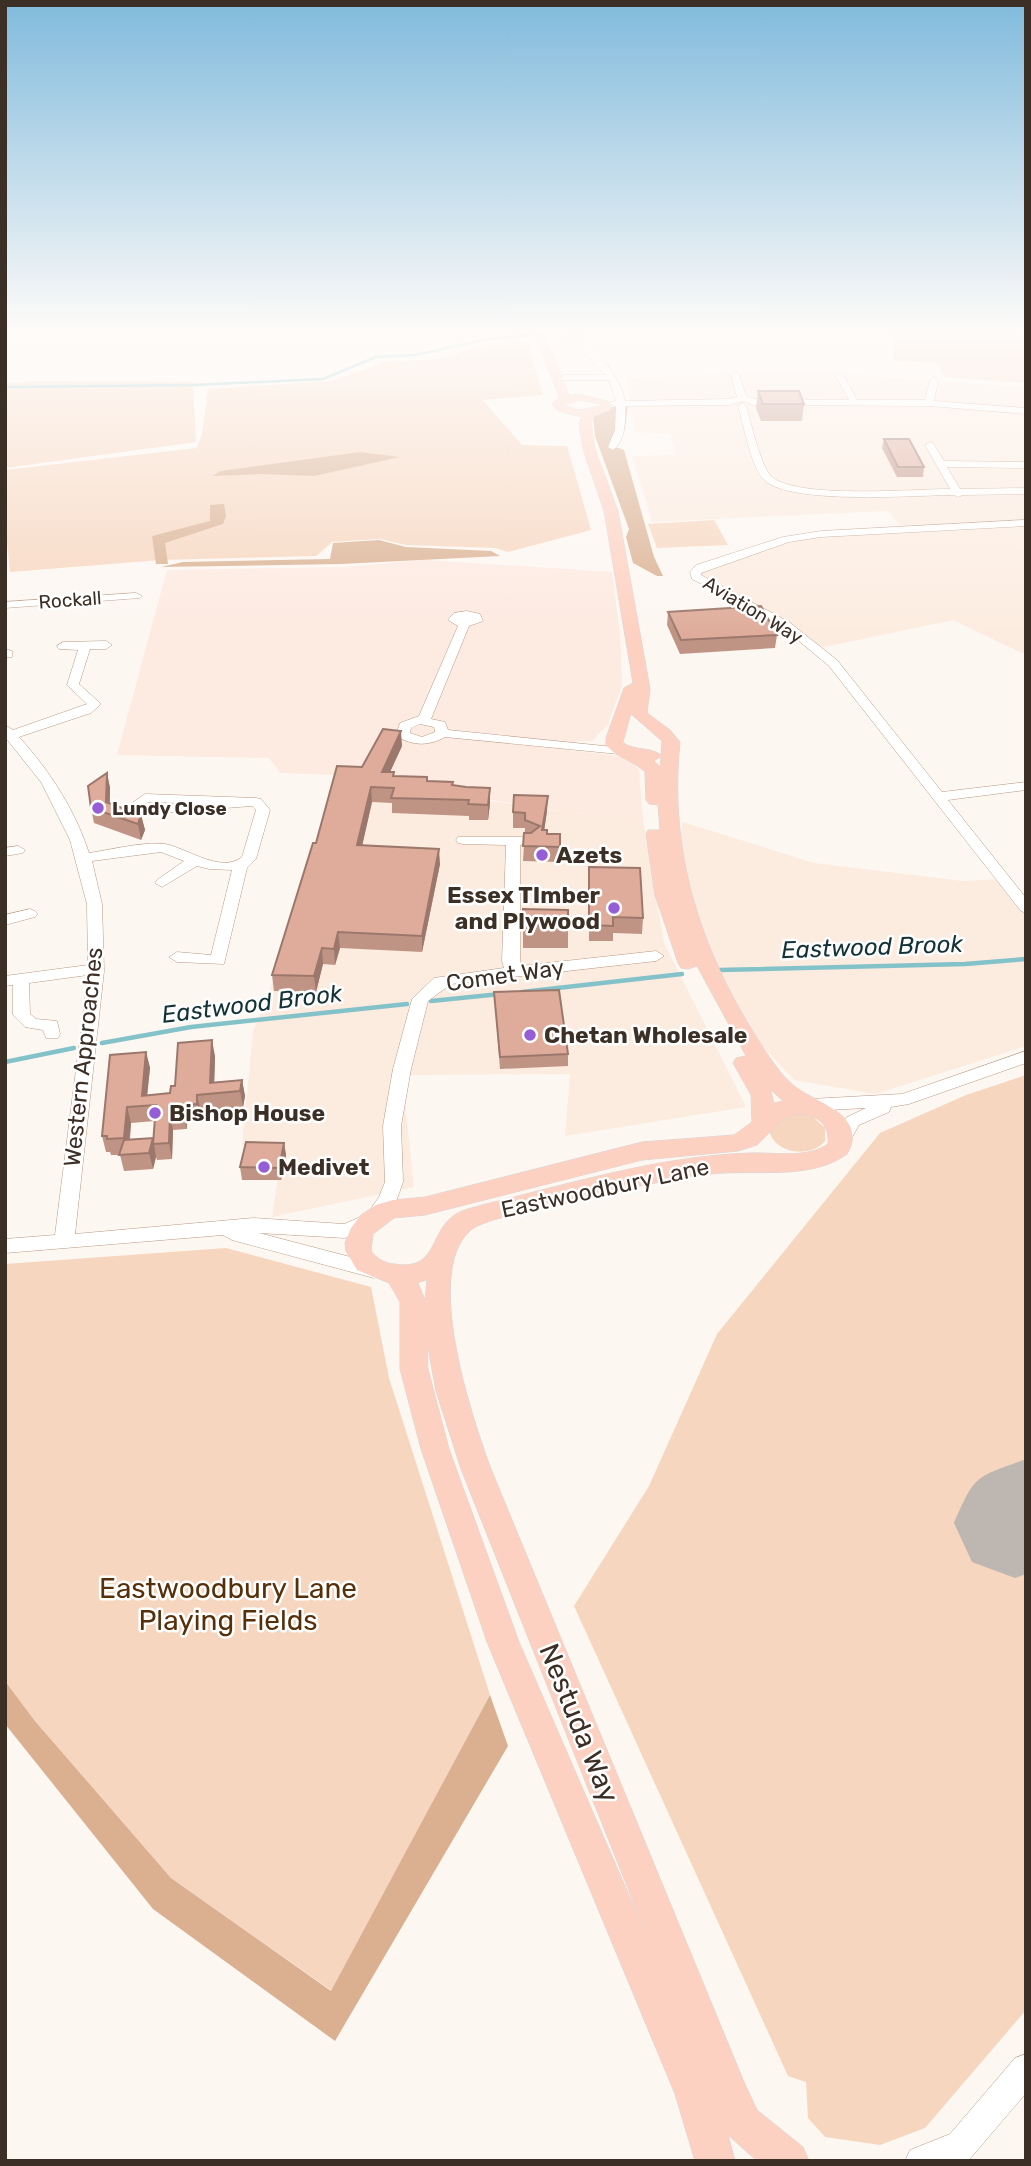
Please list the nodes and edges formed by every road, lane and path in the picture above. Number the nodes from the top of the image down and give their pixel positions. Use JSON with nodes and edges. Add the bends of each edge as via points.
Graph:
{"nodes":[{"id":1,"x":582,"y":432,"type":"edge"},
{"id":2,"x":620,"y":432,"type":"edge"},
{"id":3,"x":751,"y":432,"type":"edge"},
{"id":4,"x":930,"y":446,"type":"dead end"},
{"id":5,"x":613,"y":447,"type":"dead end"},
{"id":6,"x":941,"y":464,"type":"junction"},
{"id":7,"x":1026,"y":465,"type":"edge"},
{"id":8,"x":1026,"y":491,"type":"edge"},
{"id":9,"x":958,"y":494,"type":"junction"},
{"id":10,"x":1026,"y":523,"type":"edge"},
{"id":11,"x":136,"y":596,"type":"dead end"},
{"id":12,"x":5,"y":605,"type":"edge"},
{"id":13,"x":464,"y":624,"type":"dead end"},
{"id":14,"x":106,"y":645,"type":"dead end"},
{"id":15,"x":63,"y":646,"type":"dead end"},
{"id":16,"x":85,"y":646,"type":"junction"},
{"id":17,"x":634,"y":657,"type":"junction"},
{"id":18,"x":425,"y":720,"type":"junction"},
{"id":19,"x":8,"y":732,"type":"edge"},
{"id":20,"x":442,"y":733,"type":"junction"},
{"id":21,"x":665,"y":738,"type":"junction"},
{"id":22,"x":623,"y":745,"type":"junction"},
{"id":23,"x":1026,"y":786,"type":"edge"},
{"id":24,"x":938,"y":797,"type":"junction"},
{"id":25,"x":256,"y":802,"type":"junction"},
{"id":26,"x":463,"y":840,"type":"dead end"},
{"id":27,"x":513,"y":841,"type":"junction"},
{"id":28,"x":530,"y":842,"type":"edge"},
{"id":29,"x":85,"y":858,"type":"junction"},
{"id":30,"x":195,"y":860,"type":"junction"},
{"id":31,"x":240,"y":866,"type":"junction"},
{"id":32,"x":162,"y":883,"type":"dead end"},
{"id":33,"x":1026,"y":908,"type":"edge"},
{"id":34,"x":30,"y":914,"type":"dead end"},
{"id":35,"x":5,"y":920,"type":"edge"},
{"id":36,"x":656,"y":956,"type":"dead end"},
{"id":37,"x":177,"y":957,"type":"dead end"},
{"id":38,"x":96,"y":970,"type":"junction"},
{"id":39,"x":514,"y":972,"type":"junction"},
{"id":40,"x":13,"y":980,"type":"edge"},
{"id":41,"x":52,"y":1034,"type":"dead end"},
{"id":42,"x":1026,"y":1058,"type":"edge"},
{"id":43,"x":903,"y":1100,"type":"junction"},
{"id":44,"x":810,"y":1105,"type":"junction"},
{"id":45,"x":763,"y":1123,"type":"junction"},
{"id":46,"x":841,"y":1141,"type":"junction"},
{"id":47,"x":814,"y":1160,"type":"junction"},
{"id":48,"x":394,"y":1182,"type":"junction"},
{"id":49,"x":414,"y":1207,"type":"junction"},
{"id":50,"x":372,"y":1219,"type":"junction"},
{"id":51,"x":180,"y":1232,"type":"junction"},
{"id":52,"x":64,"y":1242,"type":"junction"},
{"id":53,"x":5,"y":1246,"type":"edge"},
{"id":54,"x":445,"y":1249,"type":"junction"},
{"id":55,"x":388,"y":1273,"type":"junction"},
{"id":56,"x":1026,"y":2069,"type":"edge"},
{"id":57,"x":953,"y":2153,"type":"edge"},
{"id":58,"x":715,"y":2161,"type":"edge"},
{"id":59,"x":789,"y":2161,"type":"edge"},
{"id":60,"x":920,"y":2161,"type":"edge"}],
"edges":[{"from":1,"to":17,"type":"main road","via":[[611,511]]},
{"from":2,"to":5,"type":"street"},
{"from":3,"to":9,"type":"street","via":[[762,471],[774,483],[793,490]]},
{"from":4,"to":6,"type":"street"},
{"from":6,"to":7,"type":"street"},
{"from":6,"to":9,"type":"street"},
{"from":8,"to":9,"type":"street"},
{"from":10,"to":24,"type":"street","name":"Aviation Way","via":[[797,538],[695,572],[696,577],[785,624],[833,663]]},
{"from":11,"to":12,"type":"street","name":"Rockall"},
{"from":13,"to":18,"type":"street"},
{"from":14,"to":16,"type":"street"},
{"from":15,"to":16,"type":"street"},
{"from":16,"to":19,"type":"street","via":[[74,685],[94,706]]},
{"from":17,"to":21,"type":"main road","via":[[642,690],[639,714]]},
{"from":17,"to":22,"type":"main road"},
{"from":18,"to":20,"type":"street","via":[[440,724]]},
{"from":18,"to":20,"type":"street","via":[[405,726],[403,734],[422,741]]},
{"from":19,"to":29,"type":"street","name":"Western Approaches","via":[[40,769],[66,811]]},
{"from":20,"to":22,"type":"street","via":[[562,746]]},
{"from":21,"to":22,"type":"main road","via":[[655,755]]},
{"from":21,"to":22,"type":"main road","via":[[634,727]]},
{"from":21,"to":44,"type":"main road","via":[[668,833],[696,943],[711,978],[763,1066],[784,1091]]},
{"from":22,"to":45,"type":"main road","via":[[654,771],[656,845],[676,932],[705,999],[758,1087]]},
{"from":23,"to":24,"type":"street"},
{"from":24,"to":33,"type":"street","name":"Aviation Way"},
{"from":25,"to":25,"type":"street","via":[[145,797],[136,805],[146,810]]},
{"from":25,"to":31,"type":"street","via":[[263,810],[249,859]]},
{"from":26,"to":27,"type":"street"},
{"from":27,"to":28,"type":"street"},
{"from":27,"to":39,"type":"street","via":[[510,961]]},
{"from":29,"to":30,"type":"street","via":[[162,848]]},
{"from":29,"to":38,"type":"street","name":"Western Approaches","via":[[96,915]]},
{"from":30,"to":31,"type":"street"},
{"from":30,"to":32,"type":"street"},
{"from":31,"to":37,"type":"street","via":[[218,961]]},
{"from":34,"to":35,"type":"street"},
{"from":36,"to":39,"type":"street","name":"Comet Way"},
{"from":38,"to":40,"type":"street"},
{"from":38,"to":52,"type":"street","name":"Western Approaches"},
{"from":39,"to":48,"type":"street","name":"Comet Way","via":[[450,979],[434,986],[419,1003],[392,1126]]},
{"from":40,"to":41,"type":"street","via":[[22,1017],[51,1026]]},
{"from":42,"to":43,"type":"street","name":"Eastwoodbury Lane"},
{"from":43,"to":44,"type":"street","name":"Eastwoodbury Lane"},
{"from":43,"to":46,"type":"street","name":"Eastwoodbury Lane","via":[[853,1122]]},
{"from":44,"to":45,"type":"main road","name":"Eastwoodbury Lane","via":[[785,1108]]},
{"from":44,"to":46,"type":"main road","via":[[833,1119]]},
{"from":45,"to":47,"type":"main road","via":[[767,1139],[782,1152]]},
{"from":45,"to":49,"type":"main road","name":"Eastwoodbury Lane","via":[[736,1143],[642,1152]]},
{"from":46,"to":47,"type":"main road","name":"Eastwoodbury Lane","via":[[833,1153]]},
{"from":47,"to":54,"type":"main road","name":"Eastwoodbury Lane","via":[[663,1171],[472,1217],[457,1226]]},
{"from":48,"to":49,"type":"street"},
{"from":48,"to":50,"type":"street","name":"Comet Way","via":[[388,1199]]},
{"from":49,"to":50,"type":"main road","name":"Eastwoodbury Lane","via":[[394,1208]]},
{"from":49,"to":54,"type":"main road","via":[[445,1225]]},
{"from":50,"to":51,"type":"street","name":"Eastwoodbury Lane","via":[[345,1231],[253,1225]]},
{"from":50,"to":55,"type":"main road","via":[[360,1234],[359,1248],[365,1262]]},
{"from":51,"to":52,"type":"street","name":"Eastwoodbury Lane"},
{"from":51,"to":55,"type":"street","name":"Eastwoodbury Lane","via":[[253,1237]]},
{"from":52,"to":53,"type":"street","name":"Eastwoodbury Lane"},
{"from":54,"to":55,"type":"main road","name":"Eastwoodbury Lane","via":[[423,1271]]},
{"from":54,"to":59,"type":"main road","name":"Nestuda Way","via":[[437,1291],[439,1336],[450,1399],[476,1469],[730,2096],[743,2124]]},
{"from":55,"to":58,"type":"main road","name":"Nestuda Way","via":[[406,1285],[413,1302],[414,1369],[435,1449],[503,1642],[695,2094]]},
{"from":56,"to":57,"type":"street"},
{"from":57,"to":60,"type":"street"}]}
